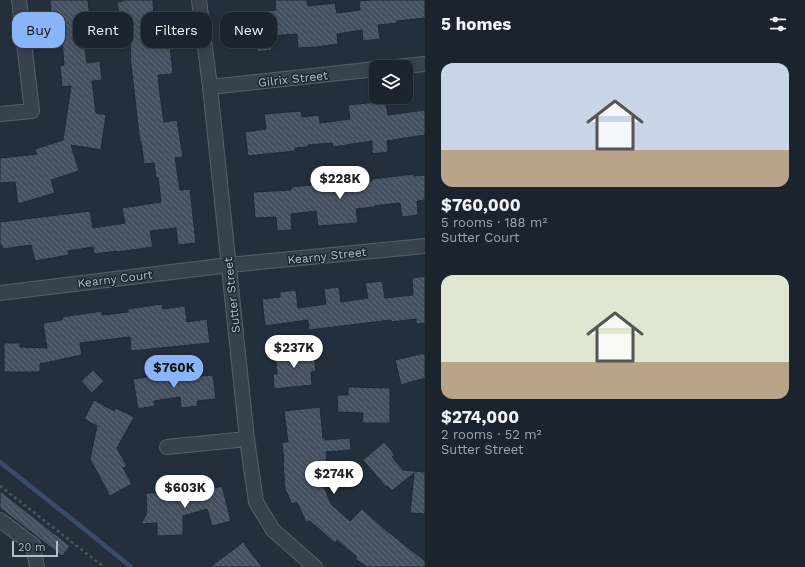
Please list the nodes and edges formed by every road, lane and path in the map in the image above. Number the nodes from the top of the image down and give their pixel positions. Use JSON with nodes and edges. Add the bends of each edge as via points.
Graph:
{"nodes":[{"id":1,"x":18,"y":0,"type":"edge"},
{"id":2,"x":199,"y":0,"type":"edge"},
{"id":3,"x":425,"y":64,"type":"edge"},
{"id":4,"x":413,"y":65,"type":"edge"},
{"id":5,"x":369,"y":70,"type":"edge"},
{"id":6,"x":210,"y":87,"type":"junction"},
{"id":7,"x":0,"y":114,"type":"edge"},
{"id":8,"x":425,"y":246,"type":"edge"},
{"id":9,"x":229,"y":265,"type":"junction"},
{"id":10,"x":0,"y":293,"type":"edge"},
{"id":11,"x":247,"y":438,"type":"junction"},
{"id":12,"x":167,"y":447,"type":"dead end"},
{"id":13,"x":0,"y":486,"type":"edge"},
{"id":14,"x":0,"y":520,"type":"edge"},
{"id":15,"x":36,"y":567,"type":"edge"},
{"id":16,"x":104,"y":567,"type":"edge"},
{"id":17,"x":315,"y":567,"type":"edge"}],
"edges":[{"from":1,"to":7,"type":"street","via":[[32,111]]},
{"from":2,"to":6,"type":"street","name":"Sutter Street"},
{"from":3,"to":4,"type":"street"},
{"from":5,"to":6,"type":"street","name":"Gilrix Street"},
{"from":6,"to":9,"type":"street","name":"Sutter Street"},
{"from":8,"to":9,"type":"street","name":"Kearny Street"},
{"from":9,"to":10,"type":"street","name":"Kearny Court"},
{"from":9,"to":11,"type":"street","name":"Sutter Street"},
{"from":11,"to":12,"type":"street"},
{"from":11,"to":17,"type":"street","name":"Sutter Street","via":[[256,502],[273,530]]},
{"from":13,"to":16,"type":"path"},
{"from":14,"to":15,"type":"street","via":[[33,545]]}]}
